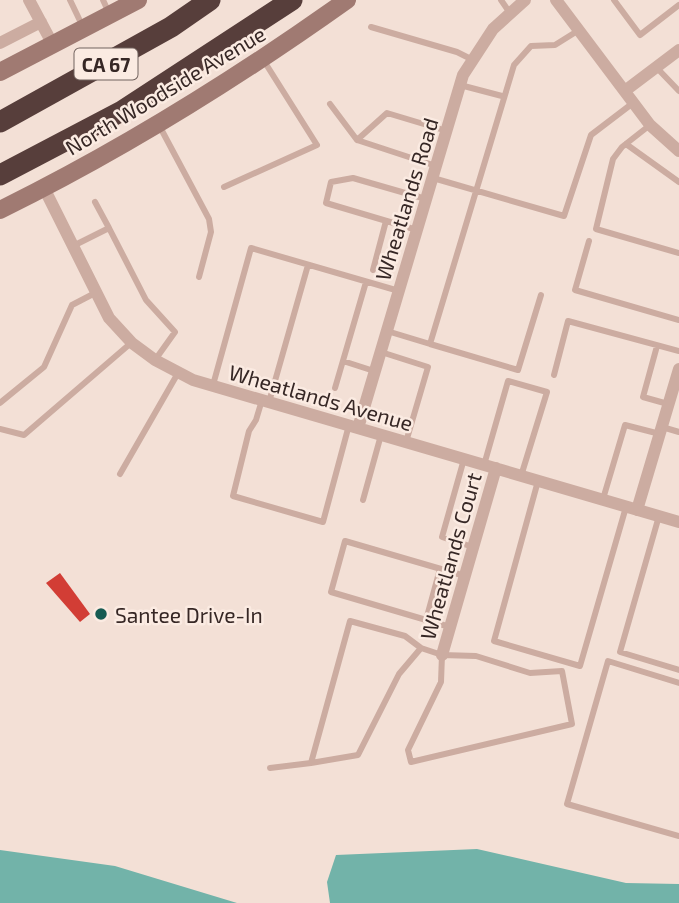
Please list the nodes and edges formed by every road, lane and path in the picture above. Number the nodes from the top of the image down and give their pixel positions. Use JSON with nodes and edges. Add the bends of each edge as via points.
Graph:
{"nodes":[{"id":1,"x":29,"y":0,"type":"edge"},
{"id":2,"x":70,"y":0,"type":"edge"},
{"id":3,"x":138,"y":0,"type":"edge"},
{"id":4,"x":210,"y":0,"type":"edge"},
{"id":5,"x":292,"y":0,"type":"edge"},
{"id":6,"x":347,"y":0,"type":"edge"},
{"id":7,"x":501,"y":0,"type":"edge"},
{"id":8,"x":525,"y":0,"type":"edge"},
{"id":9,"x":556,"y":0,"type":"edge"},
{"id":10,"x":614,"y":0,"type":"edge"},
{"id":11,"x":679,"y":5,"type":"edge"},
{"id":12,"x":106,"y":6,"type":"edge"},
{"id":13,"x":510,"y":13,"type":"junction"},
{"id":14,"x":41,"y":22,"type":"junction"},
{"id":15,"x":83,"y":27,"type":"junction"},
{"id":16,"x":371,"y":27,"type":"dead end"},
{"id":17,"x":579,"y":30,"type":"junction"},
{"id":18,"x":0,"y":43,"type":"edge"},
{"id":19,"x":52,"y":43,"type":"junction"},
{"id":20,"x":679,"y":50,"type":"edge"},
{"id":21,"x":471,"y":59,"type":"junction"},
{"id":22,"x":263,"y":60,"type":"junction"},
{"id":23,"x":656,"y":67,"type":"junction"},
{"id":24,"x":0,"y":72,"type":"edge"},
{"id":25,"x":460,"y":85,"type":"junction"},
{"id":26,"x":626,"y":90,"type":"junction"},
{"id":27,"x":679,"y":91,"type":"edge"},
{"id":28,"x":502,"y":96,"type":"junction"},
{"id":29,"x":635,"y":101,"type":"junction"},
{"id":30,"x":330,"y":104,"type":"dead end"},
{"id":31,"x":0,"y":122,"type":"edge"},
{"id":32,"x":159,"y":125,"type":"junction"},
{"id":33,"x":650,"y":125,"type":"junction"},
{"id":34,"x":447,"y":131,"type":"junction"},
{"id":35,"x":357,"y":140,"type":"junction"},
{"id":36,"x":626,"y":144,"type":"junction"},
{"id":37,"x":679,"y":151,"type":"edge"},
{"id":38,"x":434,"y":172,"type":"junction"},
{"id":39,"x":0,"y":175,"type":"edge"},
{"id":40,"x":679,"y":182,"type":"edge"},
{"id":41,"x":224,"y":187,"type":"dead end"},
{"id":42,"x":44,"y":188,"type":"junction"},
{"id":43,"x":475,"y":190,"type":"junction"},
{"id":44,"x":426,"y":199,"type":"junction"},
{"id":45,"x":95,"y":202,"type":"dead end"},
{"id":46,"x":0,"y":210,"type":"edge"},
{"id":47,"x":386,"y":221,"type":"junction"},
{"id":48,"x":109,"y":228,"type":"junction"},
{"id":49,"x":417,"y":230,"type":"junction"},
{"id":50,"x":589,"y":241,"type":"dead end"},
{"id":51,"x":75,"y":245,"type":"junction"},
{"id":52,"x":679,"y":251,"type":"edge"},
{"id":53,"x":308,"y":265,"type":"junction"},
{"id":54,"x":373,"y":270,"type":"dead end"},
{"id":55,"x":199,"y":277,"type":"dead end"},
{"id":56,"x":366,"y":282,"type":"junction"},
{"id":57,"x":98,"y":291,"type":"junction"},
{"id":58,"x":399,"y":291,"type":"junction"},
{"id":59,"x":541,"y":295,"type":"dead end"},
{"id":60,"x":679,"y":320,"type":"edge"},
{"id":61,"x":387,"y":331,"type":"junction"},
{"id":62,"x":132,"y":343,"type":"junction"},
{"id":63,"x":430,"y":344,"type":"junction"},
{"id":64,"x":657,"y":345,"type":"junction"},
{"id":65,"x":679,"y":351,"type":"edge"},
{"id":66,"x":381,"y":352,"type":"junction"},
{"id":67,"x":155,"y":360,"type":"junction"},
{"id":68,"x":343,"y":361,"type":"junction"},
{"id":69,"x":679,"y":369,"type":"edge"},
{"id":70,"x":375,"y":371,"type":"junction"},
{"id":71,"x":178,"y":373,"type":"junction"},
{"id":72,"x":554,"y":375,"type":"dead end"},
{"id":73,"x":212,"y":386,"type":"junction"},
{"id":74,"x":335,"y":388,"type":"dead end"},
{"id":75,"x":676,"y":391,"type":"edge"},
{"id":76,"x":265,"y":401,"type":"junction"},
{"id":77,"x":0,"y":403,"type":"edge"},
{"id":78,"x":668,"y":404,"type":"junction"},
{"id":79,"x":354,"y":427,"type":"junction"},
{"id":80,"x":0,"y":429,"type":"edge"},
{"id":81,"x":661,"y":431,"type":"junction"},
{"id":82,"x":679,"y":432,"type":"edge"},
{"id":83,"x":381,"y":435,"type":"junction"},
{"id":84,"x":407,"y":442,"type":"junction"},
{"id":85,"x":464,"y":459,"type":"junction"},
{"id":86,"x":490,"y":467,"type":"junction"},
{"id":87,"x":120,"y":474,"type":"dead end"},
{"id":88,"x":521,"y":476,"type":"junction"},
{"id":89,"x":538,"y":481,"type":"junction"},
{"id":90,"x":363,"y":500,"type":"dead end"},
{"id":91,"x":603,"y":500,"type":"junction"},
{"id":92,"x":632,"y":508,"type":"junction"},
{"id":93,"x":659,"y":516,"type":"junction"},
{"id":94,"x":679,"y":522,"type":"edge"},
{"id":95,"x":473,"y":547,"type":"junction"},
{"id":96,"x":440,"y":569,"type":"junction"},
{"id":97,"x":465,"y":576,"type":"junction"},
{"id":98,"x":426,"y":620,"type":"junction"},
{"id":99,"x":450,"y":627,"type":"junction"},
{"id":100,"x":421,"y":648,"type":"junction"},
{"id":101,"x":442,"y":655,"type":"junction"},
{"id":102,"x":679,"y":670,"type":"edge"},
{"id":103,"x":679,"y":683,"type":"edge"},
{"id":104,"x":311,"y":763,"type":"junction"},
{"id":105,"x":270,"y":768,"type":"dead end"},
{"id":106,"x":679,"y":836,"type":"edge"}],
"edges":[{"from":1,"to":14,"type":"street"},
{"from":2,"to":15,"type":"lane"},
{"from":3,"to":12,"type":"street"},
{"from":4,"to":31,"type":"highway","number":"CA 67","via":[[171,27]]},
{"from":5,"to":39,"type":"highway","number":"CA 67","via":[[122,111]]},
{"from":6,"to":22,"type":"street","name":"North Woodside Avenue"},
{"from":7,"to":13,"type":"lane"},
{"from":8,"to":13,"type":"street","name":"Wheatlands Road"},
{"from":9,"to":17,"type":"street"},
{"from":10,"to":11,"type":"lane","via":[[640,35]]},
{"from":12,"to":15,"type":"street"},
{"from":13,"to":21,"type":"street","name":"Wheatlands Road"},
{"from":14,"to":18,"type":"street"},
{"from":14,"to":19,"type":"street"},
{"from":15,"to":19,"type":"street"},
{"from":16,"to":21,"type":"lane"},
{"from":17,"to":26,"type":"street"},
{"from":17,"to":28,"type":"lane","via":[[555,45],[531,46],[514,65]]},
{"from":19,"to":24,"type":"street"},
{"from":20,"to":23,"type":"street"},
{"from":21,"to":25,"type":"street","name":"Wheatlands Road"},
{"from":22,"to":32,"type":"street","name":"North Woodside Avenue"},
{"from":22,"to":41,"type":"lane","via":[[317,145]]},
{"from":23,"to":26,"type":"street"},
{"from":23,"to":27,"type":"lane"},
{"from":25,"to":28,"type":"lane"},
{"from":25,"to":34,"type":"street","name":"Wheatlands Road"},
{"from":26,"to":29,"type":"street"},
{"from":28,"to":43,"type":"lane"},
{"from":29,"to":33,"type":"street"},
{"from":29,"to":43,"type":"lane","via":[[591,135],[564,216]]},
{"from":30,"to":35,"type":"lane"},
{"from":32,"to":42,"type":"street","name":"North Woodside Avenue"},
{"from":32,"to":55,"type":"lane","via":[[209,219],[211,232]]},
{"from":33,"to":36,"type":"lane"},
{"from":33,"to":37,"type":"street"},
{"from":34,"to":35,"type":"lane","via":[[387,113]]},
{"from":34,"to":38,"type":"street","name":"Wheatlands Road"},
{"from":35,"to":38,"type":"lane"},
{"from":36,"to":40,"type":"lane"},
{"from":36,"to":52,"type":"lane","via":[[613,159],[596,229]]},
{"from":38,"to":43,"type":"lane"},
{"from":38,"to":44,"type":"street","name":"Wheatlands Road"},
{"from":42,"to":46,"type":"street","name":"North Woodside Avenue"},
{"from":42,"to":51,"type":"street","name":"Wheatlands Avenue"},
{"from":43,"to":63,"type":"lane"},
{"from":44,"to":47,"type":"lane","via":[[353,178],[331,182],[326,203]]},
{"from":44,"to":49,"type":"street","name":"Wheatlands Road"},
{"from":45,"to":48,"type":"lane"},
{"from":47,"to":49,"type":"lane"},
{"from":47,"to":54,"type":"lane"},
{"from":48,"to":51,"type":"lane"},
{"from":48,"to":67,"type":"lane","via":[[146,300],[175,332]]},
{"from":49,"to":58,"type":"street","name":"Wheatlands Road"},
{"from":50,"to":60,"type":"lane","via":[[575,290]]},
{"from":51,"to":57,"type":"street","name":"Wheatlands Avenue"},
{"from":53,"to":56,"type":"lane"},
{"from":53,"to":73,"type":"lane","via":[[251,248]]},
{"from":53,"to":76,"type":"lane"},
{"from":56,"to":58,"type":"lane"},
{"from":56,"to":68,"type":"lane"},
{"from":57,"to":62,"type":"street","name":"Wheatlands Avenue","via":[[109,318]]},
{"from":57,"to":77,"type":"lane","via":[[72,305],[44,367]]},
{"from":58,"to":61,"type":"street","name":"Wheatlands Road"},
{"from":59,"to":63,"type":"lane","via":[[518,370]]},
{"from":61,"to":63,"type":"lane"},
{"from":61,"to":66,"type":"street","name":"Wheatlands Road"},
{"from":62,"to":67,"type":"street","name":"Wheatlands Avenue"},
{"from":62,"to":80,"type":"lane","via":[[24,435]]},
{"from":64,"to":65,"type":"lane"},
{"from":64,"to":72,"type":"lane","via":[[568,321]]},
{"from":64,"to":78,"type":"lane","via":[[643,397]]},
{"from":66,"to":70,"type":"street","name":"Wheatlands Road"},
{"from":66,"to":84,"type":"lane","via":[[428,368]]},
{"from":67,"to":71,"type":"street","name":"Wheatlands Avenue"},
{"from":68,"to":70,"type":"lane"},
{"from":68,"to":74,"type":"lane"},
{"from":69,"to":75,"type":"street"},
{"from":70,"to":79,"type":"street","name":"Wheatlands Road"},
{"from":71,"to":73,"type":"street","name":"Wheatlands Avenue"},
{"from":71,"to":87,"type":"lane"},
{"from":73,"to":76,"type":"street","name":"Wheatlands Avenue"},
{"from":75,"to":78,"type":"street"},
{"from":76,"to":79,"type":"street","name":"Wheatlands Avenue"},
{"from":76,"to":79,"type":"lane","via":[[249,431],[233,496],[323,522]]},
{"from":78,"to":81,"type":"street"},
{"from":79,"to":83,"type":"street","name":"Wheatlands Avenue"},
{"from":81,"to":82,"type":"lane"},
{"from":81,"to":91,"type":"lane","via":[[625,425]]},
{"from":81,"to":92,"type":"street"},
{"from":83,"to":84,"type":"street","name":"Wheatlands Avenue"},
{"from":83,"to":90,"type":"lane"},
{"from":84,"to":85,"type":"street","name":"Wheatlands Avenue"},
{"from":85,"to":86,"type":"street","name":"Wheatlands Avenue"},
{"from":85,"to":95,"type":"lane","via":[[442,537]]},
{"from":86,"to":88,"type":"street","name":"Wheatlands Avenue"},
{"from":86,"to":88,"type":"lane","via":[[508,381],[547,392]]},
{"from":86,"to":95,"type":"street","name":"Wheatlands Court"},
{"from":88,"to":89,"type":"street","name":"Wheatlands Avenue"},
{"from":89,"to":91,"type":"street","name":"Wheatlands Avenue"},
{"from":89,"to":92,"type":"lane","via":[[494,641],[580,666]]},
{"from":91,"to":92,"type":"street","name":"Wheatlands Avenue"},
{"from":92,"to":93,"type":"street","name":"Wheatlands Avenue"},
{"from":93,"to":94,"type":"street","name":"Wheatlands Avenue"},
{"from":93,"to":102,"type":"lane","via":[[620,652]]},
{"from":95,"to":97,"type":"street","name":"Wheatlands Court"},
{"from":96,"to":97,"type":"lane"},
{"from":96,"to":98,"type":"lane"},
{"from":96,"to":98,"type":"lane","via":[[345,541],[331,592]]},
{"from":97,"to":99,"type":"street","name":"Wheatlands Court"},
{"from":98,"to":99,"type":"lane"},
{"from":99,"to":101,"type":"street","name":"Wheatlands Court"},
{"from":100,"to":101,"type":"lane"},
{"from":100,"to":104,"type":"lane","via":[[399,674],[358,755]]},
{"from":100,"to":104,"type":"lane","via":[[405,636],[350,621]]},
{"from":101,"to":101,"type":"lane","via":[[441,682],[408,750],[411,762],[572,724],[562,671],[530,673],[476,656]]},
{"from":103,"to":106,"type":"lane","via":[[608,662],[567,804]]},
{"from":104,"to":105,"type":"lane"}]}
